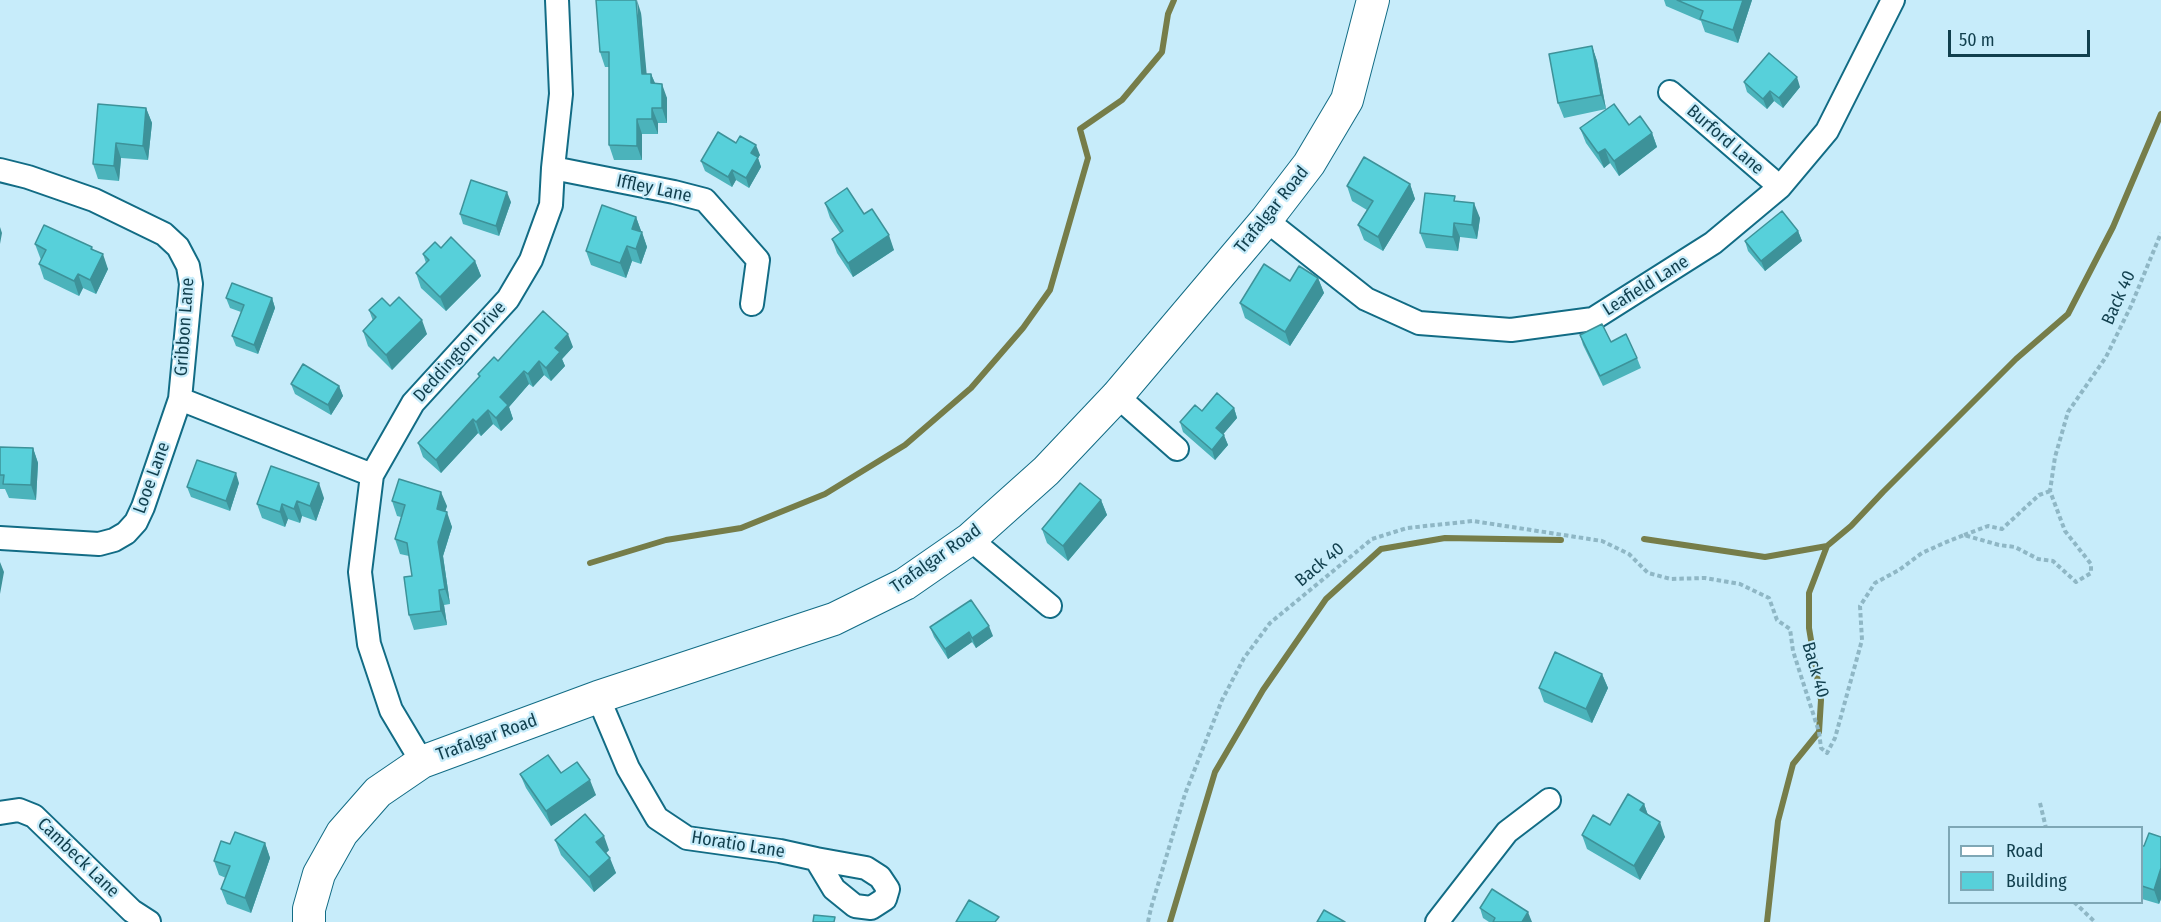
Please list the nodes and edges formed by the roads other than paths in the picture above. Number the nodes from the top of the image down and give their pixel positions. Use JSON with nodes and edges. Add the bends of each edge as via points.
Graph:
{"nodes":[{"id":1,"x":557,"y":0,"type":"edge"},
{"id":2,"x":1373,"y":0,"type":"edge"},
{"id":3,"x":1893,"y":0,"type":"edge"},
{"id":4,"x":1670,"y":92,"type":"dead end"},
{"id":5,"x":552,"y":168,"type":"junction"},
{"id":6,"x":0,"y":170,"type":"edge"},
{"id":7,"x":1779,"y":187,"type":"junction"},
{"id":8,"x":1266,"y":220,"type":"junction"},
{"id":9,"x":752,"y":304,"type":"dead end"},
{"id":10,"x":1117,"y":396,"type":"junction"},
{"id":11,"x":180,"y":399,"type":"junction"},
{"id":12,"x":1178,"y":450,"type":"dead end"},
{"id":13,"x":372,"y":475,"type":"junction"},
{"id":14,"x":0,"y":538,"type":"edge"},
{"id":15,"x":970,"y":539,"type":"junction"},
{"id":16,"x":1050,"y":606,"type":"dead end"},
{"id":17,"x":598,"y":697,"type":"junction"},
{"id":18,"x":422,"y":762,"type":"junction"},
{"id":19,"x":1550,"y":800,"type":"dead end"},
{"id":20,"x":0,"y":813,"type":"edge"},
{"id":21,"x":816,"y":859,"type":"dead end"},
{"id":22,"x":149,"y":922,"type":"edge"},
{"id":23,"x":309,"y":922,"type":"edge"},
{"id":24,"x":1437,"y":922,"type":"edge"}],
"edges":[{"from":1,"to":5,"type":"street","name":"Deddington Drive","via":[[561,94]]},
{"from":2,"to":8,"type":"street","name":"Trafalgar Road","via":[[1347,100],[1309,164]]},
{"from":3,"to":7,"type":"street","name":"Leafield Lane","via":[[1827,131]]},
{"from":4,"to":7,"type":"street","name":"Burford Lane"},
{"from":5,"to":9,"type":"street","name":"Iffley Lane","via":[[705,200],[758,260]]},
{"from":5,"to":13,"type":"street","name":"Deddington Drive","via":[[551,205],[531,260],[508,299],[413,403]]},
{"from":6,"to":11,"type":"street","name":"Gribbon Lane","via":[[94,200],[147,224],[178,247],[188,266],[191,284]]},
{"from":7,"to":8,"type":"street","name":"Leafield Lane","via":[[1713,243],[1593,320],[1511,330],[1419,323],[1366,299]]},
{"from":8,"to":10,"type":"street","name":"Trafalgar Road"},
{"from":10,"to":12,"type":"street"},
{"from":10,"to":15,"type":"street","name":"Trafalgar Road","via":[[1046,471]]},
{"from":11,"to":13,"type":"street","name":"Gribbon Lane"},
{"from":11,"to":14,"type":"street","name":"Looe Lane","via":[[143,507],[126,533],[99,544]]},
{"from":13,"to":18,"type":"street","name":"Deddington Drive","via":[[360,572],[369,644],[391,710]]},
{"from":15,"to":16,"type":"street"},
{"from":15,"to":17,"type":"street","name":"Trafalgar Road","via":[[904,584],[834,619]]},
{"from":17,"to":18,"type":"street","name":"Trafalgar Road"},
{"from":17,"to":21,"type":"street","name":"Horatio Lane","via":[[628,768],[657,819],[687,838]]},
{"from":18,"to":23,"type":"street","name":"Trafalgar Road","via":[[378,792],[342,833],[319,874]]},
{"from":19,"to":24,"type":"street","via":[[1507,832]]},
{"from":20,"to":22,"type":"street","name":"Cambeck Lane","via":[[19,810],[34,816],[132,911]]}]}
